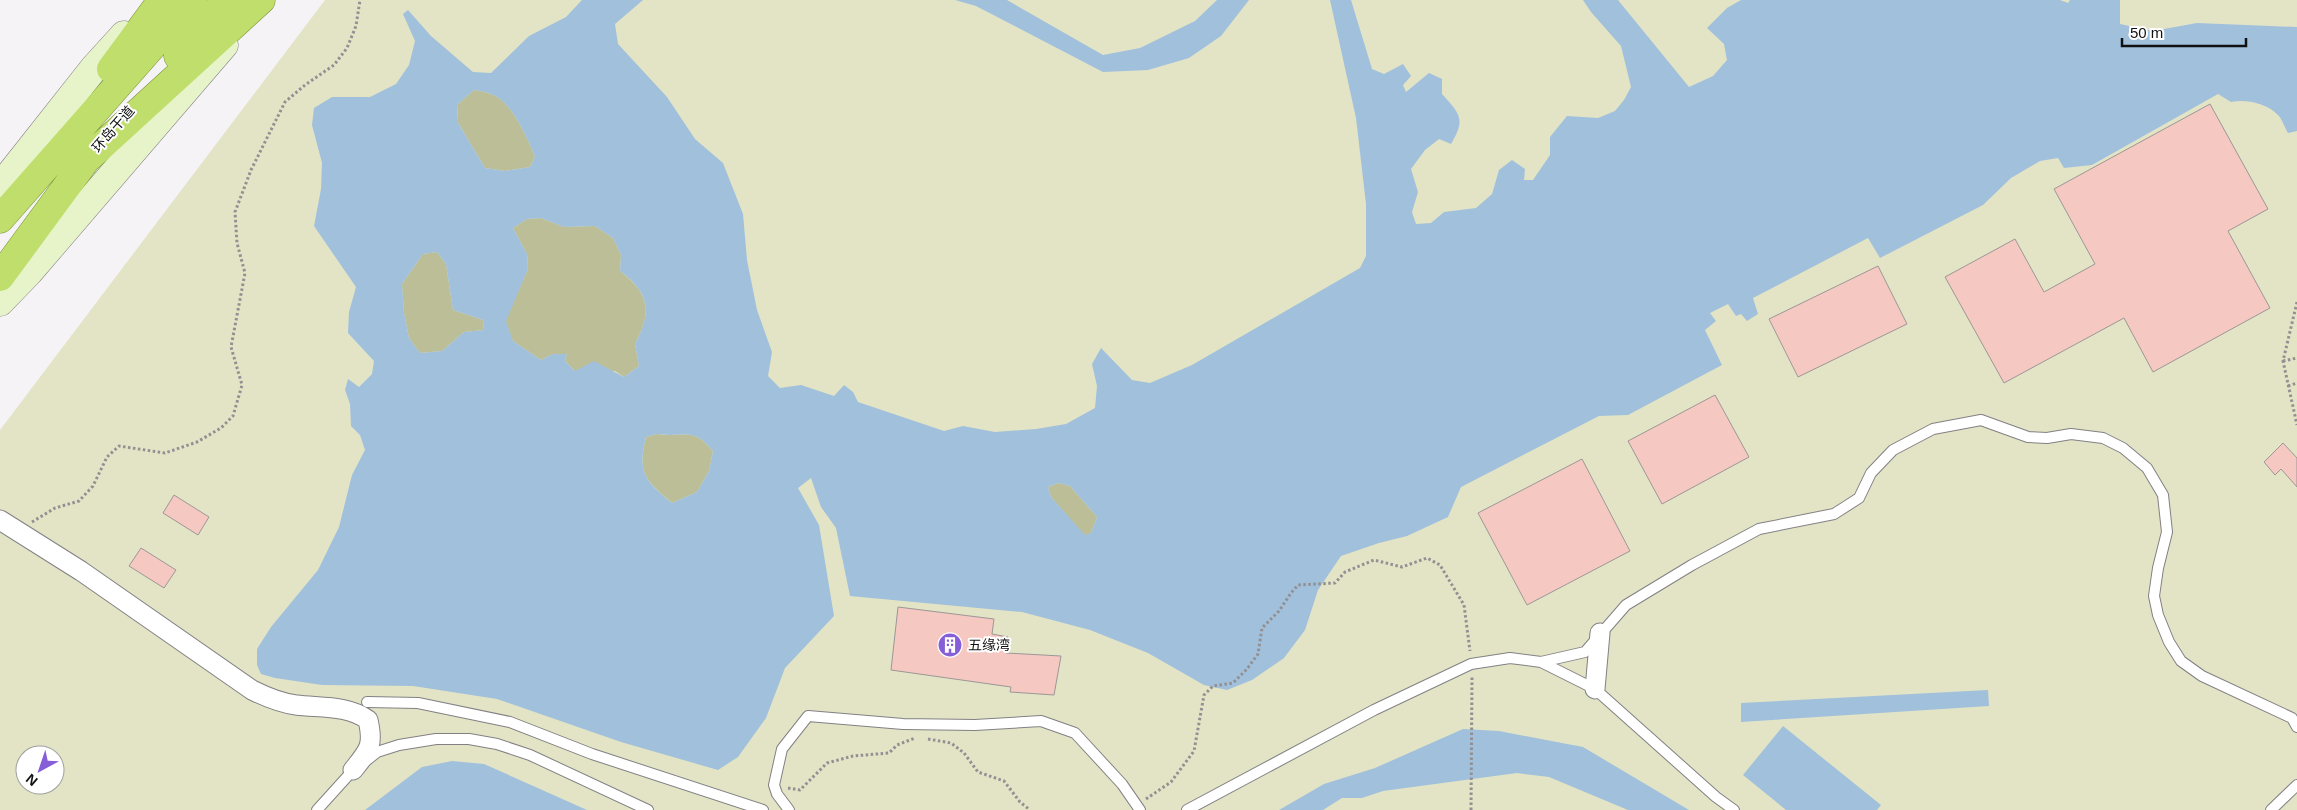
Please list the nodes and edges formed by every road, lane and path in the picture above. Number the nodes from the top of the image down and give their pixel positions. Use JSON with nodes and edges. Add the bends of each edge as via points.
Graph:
{"nodes":[{"id":1,"x":155,"y":0,"type":"edge"},
{"id":2,"x":162,"y":0,"type":"edge"},
{"id":3,"x":193,"y":0,"type":"edge"},
{"id":4,"x":226,"y":0,"type":"edge"},
{"id":5,"x":261,"y":0,"type":"edge"},
{"id":6,"x":360,"y":0,"type":"edge"},
{"id":7,"x":78,"y":149,"type":"junction"},
{"id":8,"x":0,"y":187,"type":"edge"},
{"id":9,"x":0,"y":203,"type":"edge"},
{"id":10,"x":0,"y":219,"type":"edge"},
{"id":11,"x":0,"y":258,"type":"edge"},
{"id":12,"x":0,"y":277,"type":"edge"},
{"id":13,"x":0,"y":302,"type":"edge"},
{"id":14,"x":2297,"y":302,"type":"edge"},
{"id":15,"x":2297,"y":358,"type":"edge"},
{"id":16,"x":2283,"y":361,"type":"junction"},
{"id":17,"x":2297,"y":383,"type":"edge"},
{"id":18,"x":2288,"y":386,"type":"junction"},
{"id":19,"x":2295,"y":409,"type":"edge"},
{"id":20,"x":2297,"y":425,"type":"edge"},
{"id":21,"x":0,"y":512,"type":"edge"},
{"id":22,"x":0,"y":520,"type":"edge"},
{"id":23,"x":26,"y":527,"type":"junction"},
{"id":24,"x":1600,"y":633,"type":"junction"},
{"id":25,"x":1541,"y":662,"type":"junction"},
{"id":26,"x":1471,"y":664,"type":"junction"},
{"id":27,"x":1595,"y":688,"type":"junction"},
{"id":28,"x":367,"y":702,"type":"joint"},
{"id":29,"x":2295,"y":721,"type":"edge"},
{"id":30,"x":918,"y":737,"type":"dead end"},
{"id":31,"x":927,"y":738,"type":"dead end"},
{"id":32,"x":353,"y":770,"type":"junction"},
{"id":33,"x":774,"y":785,"type":"junction"},
{"id":34,"x":2297,"y":785,"type":"edge"},
{"id":35,"x":1138,"y":808,"type":"edge"},
{"id":36,"x":317,"y":810,"type":"edge"},
{"id":37,"x":648,"y":810,"type":"edge"},
{"id":38,"x":763,"y":810,"type":"edge"},
{"id":39,"x":789,"y":810,"type":"edge"},
{"id":40,"x":1030,"y":810,"type":"edge"},
{"id":41,"x":1187,"y":810,"type":"edge"},
{"id":42,"x":1471,"y":810,"type":"edge"},
{"id":43,"x":1734,"y":810,"type":"edge"},
{"id":44,"x":2271,"y":810,"type":"edge"}],
"edges":[{"from":1,"to":8,"type":"main road","via":[[94,68]]},
{"from":2,"to":7,"type":"highway","via":[[115,63]]},
{"from":3,"to":7,"type":"highway","name":"环岛干道"},
{"from":4,"to":7,"type":"highway","name":"环岛干道"},
{"from":5,"to":7,"type":"highway"},
{"from":5,"to":13,"type":"main road","via":[[196,80]]},
{"from":6,"to":23,"type":"path","via":[[356,26],[347,48],[334,65],[285,102],[251,170],[235,212],[237,244],[245,273],[231,347],[242,384],[233,416],[221,428],[197,442],[165,453],[119,446],[107,457],[93,486],[79,500],[55,508]]},
{"from":7,"to":9,"type":"highway"},
{"from":7,"to":10,"type":"highway","name":"环岛干道"},
{"from":7,"to":11,"type":"highway","name":"环岛干道"},
{"from":7,"to":12,"type":"highway"},
{"from":14,"to":16,"type":"path"},
{"from":15,"to":16,"type":"path"},
{"from":16,"to":18,"type":"path"},
{"from":17,"to":18,"type":"path"},
{"from":18,"to":19,"type":"path"},
{"from":19,"to":20,"type":"path"},
{"from":21,"to":23,"type":"street"},
{"from":22,"to":32,"type":"street","via":[[81,571],[252,690],[269,699],[294,705],[356,712],[368,720],[370,748]]},
{"from":23,"to":28,"type":"street","via":[[199,643],[250,684],[282,698]]},
{"from":24,"to":25,"type":"lane","via":[[1585,652]]},
{"from":24,"to":27,"type":"street"},
{"from":24,"to":29,"type":"lane","via":[[1626,605],[1760,529],[1834,514],[1859,498],[1871,473],[1893,450],[1933,429],[1981,420],[2028,437],[2071,434],[2103,438],[2123,448],[2147,468],[2163,495],[2168,532],[2154,596],[2169,642],[2181,661],[2202,676]]},
{"from":25,"to":26,"type":"lane","via":[[1510,658]]},
{"from":25,"to":27,"type":"lane"},
{"from":26,"to":35,"type":"path","via":[[1464,605],[1440,565],[1427,558],[1402,567],[1374,560],[1345,572],[1335,583],[1298,585],[1262,628],[1258,654],[1247,669],[1233,682],[1213,686],[1204,695],[1194,751],[1171,782]]},
{"from":26,"to":41,"type":"lane","via":[[1374,710]]},
{"from":26,"to":42,"type":"path"},
{"from":27,"to":43,"type":"lane"},
{"from":28,"to":38,"type":"lane","via":[[418,703],[510,722],[592,754]]},
{"from":30,"to":33,"type":"path","via":[[897,745],[889,753],[827,763],[800,790]]},
{"from":31,"to":40,"type":"path","via":[[951,743],[964,753],[978,772],[1004,781]]},
{"from":32,"to":36,"type":"lane"},
{"from":32,"to":37,"type":"lane","via":[[377,752],[399,744],[469,738],[530,755]]},
{"from":33,"to":35,"type":"lane","via":[[782,749],[808,716],[903,724],[974,725],[1041,721],[1075,733],[1122,784]]},
{"from":33,"to":39,"type":"lane"},
{"from":34,"to":44,"type":"lane"}]}
